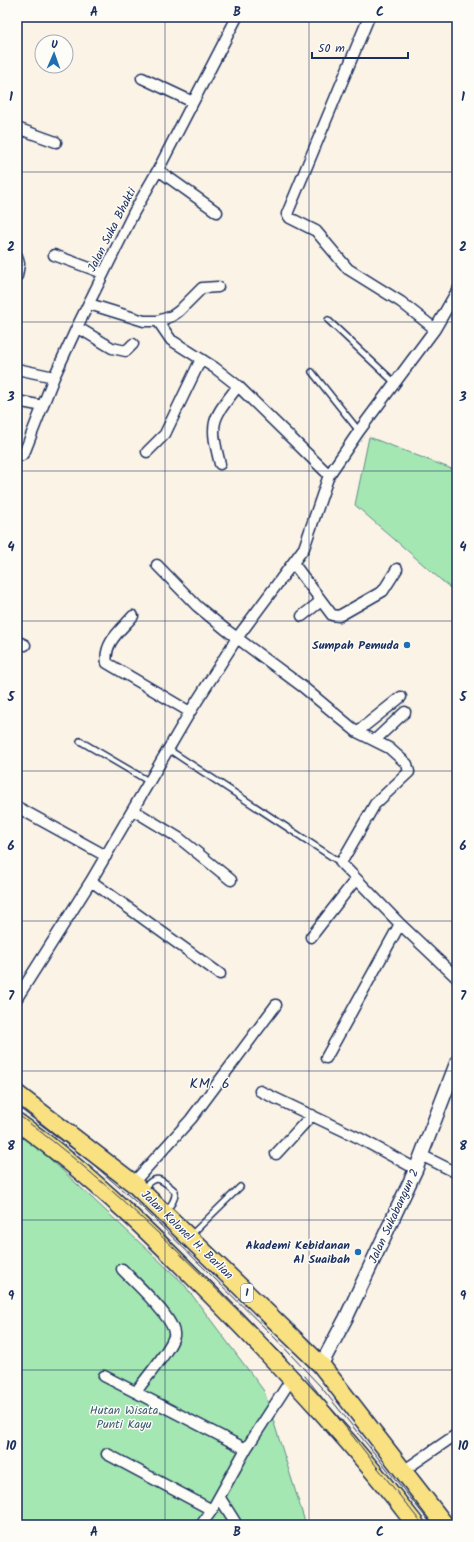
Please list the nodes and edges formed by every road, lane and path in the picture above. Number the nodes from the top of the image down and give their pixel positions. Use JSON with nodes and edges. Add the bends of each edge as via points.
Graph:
{"nodes":[{"id":1,"x":237,"y":17,"type":"edge"},
{"id":2,"x":369,"y":17,"type":"edge"},
{"id":3,"x":142,"y":78,"type":"dead end"},
{"id":4,"x":192,"y":102,"type":"junction"},
{"id":5,"x":17,"y":128,"type":"edge"},
{"id":6,"x":56,"y":142,"type":"dead end"},
{"id":7,"x":158,"y":170,"type":"junction"},
{"id":8,"x":217,"y":212,"type":"dead end"},
{"id":9,"x":54,"y":255,"type":"dead end"},
{"id":10,"x":17,"y":256,"type":"edge"},
{"id":11,"x":103,"y":273,"type":"junction"},
{"id":12,"x":17,"y":276,"type":"edge"},
{"id":13,"x":218,"y":287,"type":"dead end"},
{"id":14,"x":457,"y":291,"type":"edge"},
{"id":15,"x":89,"y":304,"type":"junction"},
{"id":16,"x":328,"y":320,"type":"dead end"},
{"id":17,"x":158,"y":321,"type":"junction"},
{"id":18,"x":77,"y":327,"type":"junction"},
{"id":19,"x":435,"y":329,"type":"junction"},
{"id":20,"x":133,"y":344,"type":"dead end"},
{"id":21,"x":201,"y":359,"type":"junction"},
{"id":22,"x":17,"y":369,"type":"edge"},
{"id":23,"x":312,"y":372,"type":"dead end"},
{"id":24,"x":54,"y":377,"type":"junction"},
{"id":25,"x":394,"y":383,"type":"junction"},
{"id":26,"x":238,"y":386,"type":"junction"},
{"id":27,"x":17,"y":401,"type":"edge"},
{"id":28,"x":43,"y":406,"type":"junction"},
{"id":29,"x":359,"y":431,"type":"junction"},
{"id":30,"x":147,"y":452,"type":"dead end"},
{"id":31,"x":17,"y":457,"type":"edge"},
{"id":32,"x":220,"y":464,"type":"dead end"},
{"id":33,"x":329,"y":475,"type":"junction"},
{"id":34,"x":293,"y":563,"type":"junction"},
{"id":35,"x":157,"y":565,"type":"dead end"},
{"id":36,"x":397,"y":569,"type":"dead end"},
{"id":37,"x":321,"y":601,"type":"junction"},
{"id":38,"x":133,"y":616,"type":"dead end"},
{"id":39,"x":302,"y":616,"type":"dead end"},
{"id":40,"x":238,"y":638,"type":"junction"},
{"id":41,"x":400,"y":697,"type":"dead end"},
{"id":42,"x":190,"y":712,"type":"junction"},
{"id":43,"x":405,"y":712,"type":"dead end"},
{"id":44,"x":357,"y":732,"type":"junction"},
{"id":45,"x":375,"y":740,"type":"junction"},
{"id":46,"x":80,"y":741,"type":"dead end"},
{"id":47,"x":168,"y":749,"type":"junction"},
{"id":48,"x":150,"y":782,"type":"junction"},
{"id":49,"x":17,"y":808,"type":"edge"},
{"id":50,"x":133,"y":810,"type":"junction"},
{"id":51,"x":106,"y":856,"type":"junction"},
{"id":52,"x":341,"y":863,"type":"junction"},
{"id":53,"x":356,"y":878,"type":"junction"},
{"id":54,"x":231,"y":880,"type":"dead end"},
{"id":55,"x":91,"y":881,"type":"junction"},
{"id":56,"x":400,"y":924,"type":"junction"},
{"id":57,"x":311,"y":937,"type":"dead end"},
{"id":58,"x":220,"y":974,"type":"dead end"},
{"id":59,"x":457,"y":978,"type":"edge"},
{"id":60,"x":17,"y":998,"type":"edge"},
{"id":61,"x":276,"y":1005,"type":"dead end"},
{"id":62,"x":326,"y":1058,"type":"dead end"},
{"id":63,"x":457,"y":1062,"type":"edge"},
{"id":64,"x":260,"y":1091,"type":"dead end"},
{"id":65,"x":17,"y":1094,"type":"edge"},
{"id":66,"x":312,"y":1115,"type":"junction"},
{"id":67,"x":17,"y":1122,"type":"edge"},
{"id":68,"x":276,"y":1154,"type":"dead end"},
{"id":69,"x":421,"y":1155,"type":"junction"},
{"id":70,"x":112,"y":1167,"type":"junction"},
{"id":71,"x":416,"y":1169,"type":"junction"},
{"id":72,"x":457,"y":1173,"type":"edge"},
{"id":73,"x":97,"y":1185,"type":"junction"},
{"id":74,"x":137,"y":1187,"type":"junction"},
{"id":75,"x":240,"y":1187,"type":"dead end"},
{"id":76,"x":164,"y":1213,"type":"junction"},
{"id":77,"x":189,"y":1236,"type":"junction"},
{"id":78,"x":122,"y":1269,"type":"dead end"},
{"id":79,"x":321,"y":1365,"type":"junction"},
{"id":80,"x":104,"y":1376,"type":"dead end"},
{"id":81,"x":292,"y":1378,"type":"junction"},
{"id":82,"x":136,"y":1392,"type":"junction"},
{"id":83,"x":457,"y":1434,"type":"edge"},
{"id":84,"x":246,"y":1449,"type":"junction"},
{"id":85,"x":107,"y":1454,"type":"dead end"},
{"id":86,"x":403,"y":1470,"type":"junction"},
{"id":87,"x":220,"y":1498,"type":"junction"},
{"id":88,"x":212,"y":1510,"type":"junction"},
{"id":89,"x":201,"y":1525,"type":"edge"},
{"id":90,"x":237,"y":1525,"type":"edge"},
{"id":91,"x":416,"y":1525,"type":"edge"},
{"id":92,"x":445,"y":1525,"type":"edge"}],
"edges":[{"from":1,"to":4,"type":"street","name":"Jalan Suka Bhakti"},
{"from":2,"to":19,"type":"street","via":[[287,214],[316,232],[348,269],[401,302]]},
{"from":3,"to":4,"type":"street"},
{"from":4,"to":7,"type":"street","name":"Jalan Suka Bhakti"},
{"from":5,"to":6,"type":"street"},
{"from":7,"to":8,"type":"street"},
{"from":7,"to":11,"type":"street","name":"Jalan Suka Bhakti"},
{"from":9,"to":11,"type":"street"},
{"from":10,"to":12,"type":"street"},
{"from":11,"to":15,"type":"street","name":"Jalan Suka Bhakti"},
{"from":13,"to":17,"type":"street","via":[[202,288],[172,316]]},
{"from":14,"to":19,"type":"street"},
{"from":15,"to":17,"type":"street","via":[[144,320]]},
{"from":15,"to":18,"type":"street","name":"Jalan Suka Bhakti"},
{"from":16,"to":25,"type":"lane"},
{"from":17,"to":21,"type":"street","via":[[172,340]]},
{"from":18,"to":20,"type":"street","via":[[112,348],[126,351]]},
{"from":18,"to":24,"type":"street","name":"Jalan Suka Bhakti"},
{"from":19,"to":25,"type":"street"},
{"from":21,"to":26,"type":"street"},
{"from":21,"to":30,"type":"street","via":[[165,434]]},
{"from":22,"to":24,"type":"street"},
{"from":23,"to":29,"type":"lane"},
{"from":24,"to":28,"type":"street","name":"Jalan Suka Bhakti"},
{"from":25,"to":29,"type":"street"},
{"from":26,"to":32,"type":"street","via":[[220,410],[213,425]]},
{"from":26,"to":33,"type":"street"},
{"from":27,"to":28,"type":"street"},
{"from":28,"to":31,"type":"street","name":"Jalan Suka Bhakti","via":[[25,451]]},
{"from":29,"to":33,"type":"street"},
{"from":33,"to":34,"type":"street","via":[[304,548]]},
{"from":34,"to":37,"type":"street"},
{"from":34,"to":40,"type":"street"},
{"from":35,"to":40,"type":"street","via":[[197,606]]},
{"from":36,"to":37,"type":"street","via":[[382,591],[346,614],[332,615]]},
{"from":37,"to":39,"type":"street"},
{"from":38,"to":42,"type":"street","via":[[107,646],[107,663]]},
{"from":40,"to":42,"type":"street"},
{"from":40,"to":44,"type":"street"},
{"from":41,"to":44,"type":"street"},
{"from":42,"to":47,"type":"street"},
{"from":43,"to":45,"type":"street"},
{"from":44,"to":45,"type":"street"},
{"from":45,"to":52,"type":"street","via":[[407,764],[409,772],[375,804]]},
{"from":46,"to":48,"type":"lane"},
{"from":47,"to":48,"type":"street"},
{"from":47,"to":52,"type":"lane"},
{"from":48,"to":50,"type":"street"},
{"from":49,"to":51,"type":"street"},
{"from":50,"to":51,"type":"street"},
{"from":50,"to":54,"type":"street","via":[[178,838]]},
{"from":51,"to":55,"type":"street"},
{"from":52,"to":53,"type":"street"},
{"from":53,"to":56,"type":"street"},
{"from":53,"to":57,"type":"street"},
{"from":55,"to":58,"type":"street"},
{"from":55,"to":60,"type":"street"},
{"from":56,"to":59,"type":"street"},
{"from":56,"to":62,"type":"street"},
{"from":61,"to":74,"type":"street","via":[[235,1063]]},
{"from":63,"to":69,"type":"street","name":"Jalan Sukabangun 2"},
{"from":64,"to":66,"type":"street"},
{"from":65,"to":70,"type":"highway","name":"Jalan Kolonel H. Barlian","number":"1"},
{"from":66,"to":68,"type":"street"},
{"from":66,"to":71,"type":"street"},
{"from":67,"to":73,"type":"highway","name":"Jalan Kolonel H. Barlian","number":"1","via":[[50,1145]]},
{"from":69,"to":71,"type":"street","name":"Jalan Sukabangun 2"},
{"from":69,"to":72,"type":"street"},
{"from":70,"to":73,"type":"highway"},
{"from":70,"to":74,"type":"highway","name":"Jalan Kolonel H. Barlian","number":"1"},
{"from":71,"to":79,"type":"street","name":"Jalan Sukabangun 2"},
{"from":73,"to":81,"type":"highway","name":"Jalan Kolonel H. Barlian","number":"1","via":[[176,1259]]},
{"from":74,"to":76,"type":"highway","name":"Jalan Kolonel H. Barlian","number":"1"},
{"from":74,"to":76,"type":"lane","via":[[160,1179],[175,1191],[172,1204]]},
{"from":75,"to":77,"type":"lane"},
{"from":76,"to":77,"type":"highway","name":"Jalan Kolonel H. Barlian","number":"1"},
{"from":77,"to":79,"type":"highway","name":"Jalan Kolonel H. Barlian","number":"1"},
{"from":78,"to":82,"type":"street","via":[[175,1329],[170,1346]]},
{"from":79,"to":86,"type":"highway","name":"Jalan Kolonel H. Barlian","number":"1"},
{"from":80,"to":82,"type":"street"},
{"from":81,"to":84,"type":"street"},
{"from":81,"to":91,"type":"highway","name":"Jalan Kolonel H. Barlian","number":"1","via":[[381,1479]]},
{"from":82,"to":84,"type":"street"},
{"from":83,"to":86,"type":"street"},
{"from":84,"to":87,"type":"street"},
{"from":85,"to":88,"type":"street"},
{"from":86,"to":92,"type":"highway","name":"Jalan Kolonel H. Barlian","number":"1"},
{"from":87,"to":88,"type":"street"},
{"from":87,"to":90,"type":"street"},
{"from":88,"to":89,"type":"street"}]}
